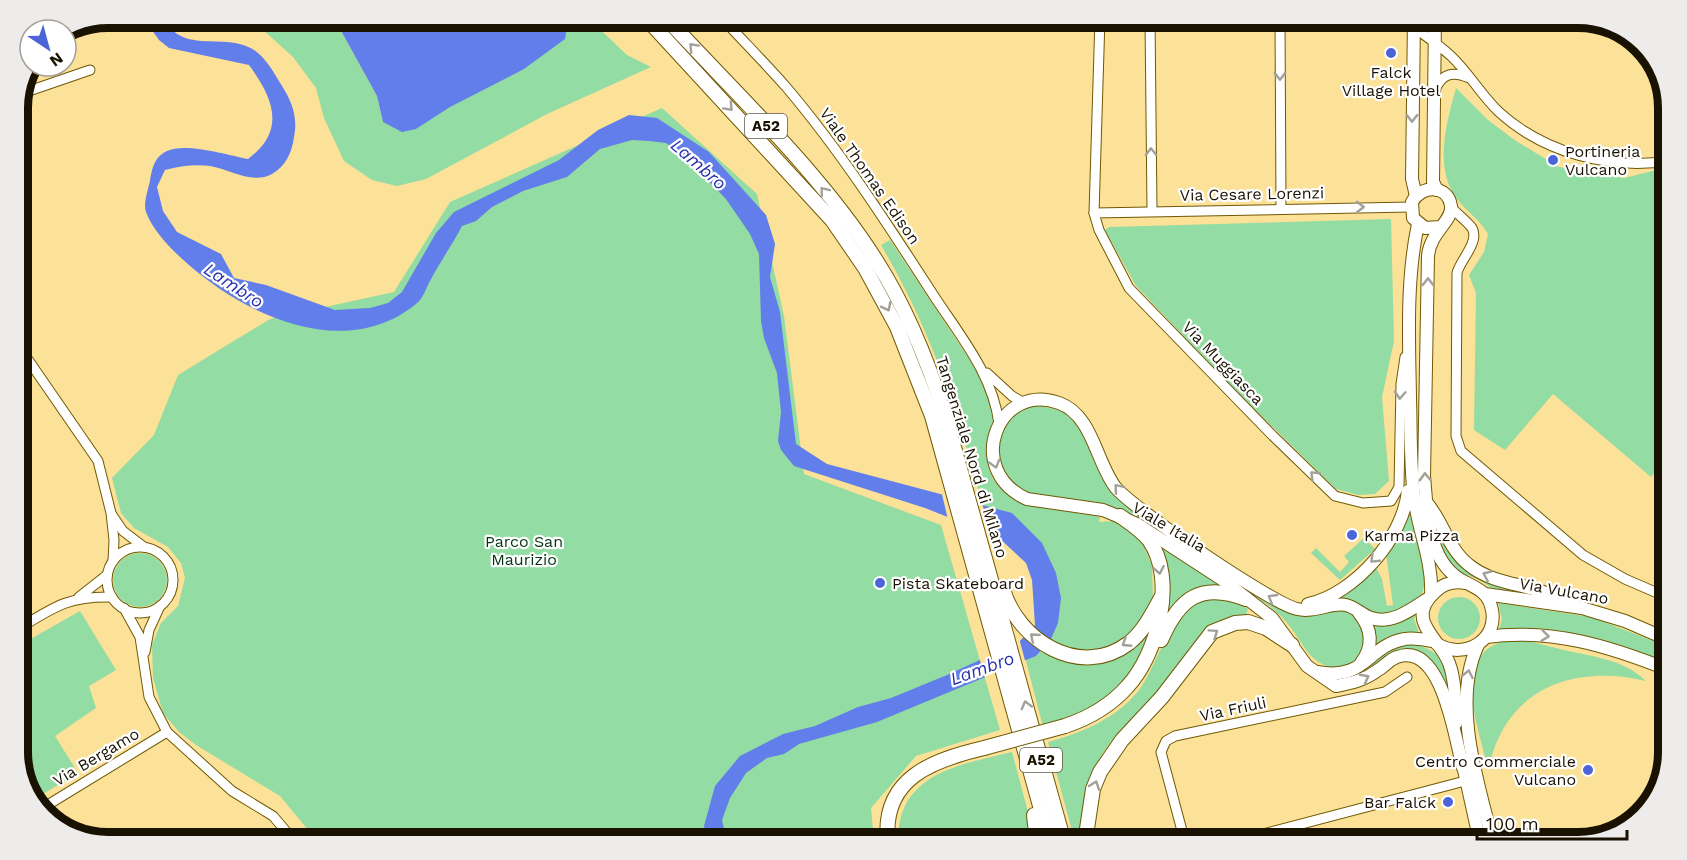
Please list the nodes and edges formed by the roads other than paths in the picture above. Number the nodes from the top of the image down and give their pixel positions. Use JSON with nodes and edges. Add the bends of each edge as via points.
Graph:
{"nodes":[{"id":1,"x":655,"y":28,"type":"edge"},
{"id":2,"x":675,"y":28,"type":"edge"},
{"id":3,"x":731,"y":28,"type":"edge"},
{"id":4,"x":1100,"y":28,"type":"edge"},
{"id":5,"x":1150,"y":28,"type":"edge"},
{"id":6,"x":1280,"y":28,"type":"edge"},
{"id":7,"x":1415,"y":28,"type":"edge"},
{"id":8,"x":1420,"y":28,"type":"edge"},
{"id":9,"x":1435,"y":28,"type":"edge"},
{"id":10,"x":1435,"y":44,"type":"junction"},
{"id":11,"x":90,"y":70,"type":"dead end"},
{"id":12,"x":1470,"y":79,"type":"junction"},
{"id":13,"x":31,"y":90,"type":"edge"},
{"id":14,"x":1434,"y":92,"type":"junction"},
{"id":15,"x":1658,"y":161,"type":"edge"},
{"id":16,"x":1437,"y":190,"type":"junction"},
{"id":17,"x":1413,"y":201,"type":"junction"},
{"id":18,"x":1281,"y":208,"type":"junction"},
{"id":19,"x":1152,"y":210,"type":"junction"},
{"id":20,"x":1094,"y":213,"type":"junction"},
{"id":21,"x":1446,"y":217,"type":"junction"},
{"id":22,"x":1418,"y":224,"type":"junction"},
{"id":23,"x":855,"y":240,"type":"junction"},
{"id":24,"x":864,"y":254,"type":"junction"},
{"id":25,"x":1409,"y":337,"type":"junction"},
{"id":26,"x":29,"y":361,"type":"edge"},
{"id":27,"x":979,"y":364,"type":"junction"},
{"id":28,"x":1024,"y":404,"type":"junction"},
{"id":29,"x":999,"y":424,"type":"junction"},
{"id":30,"x":1411,"y":469,"type":"junction"},
{"id":31,"x":961,"y":482,"type":"junction"},
{"id":32,"x":1426,"y":502,"type":"junction"},
{"id":33,"x":111,"y":513,"type":"junction"},
{"id":34,"x":1120,"y":516,"type":"junction"},
{"id":35,"x":985,"y":542,"type":"junction"},
{"id":36,"x":144,"y":547,"type":"junction"},
{"id":37,"x":113,"y":561,"type":"junction"},
{"id":38,"x":107,"y":575,"type":"junction"},
{"id":39,"x":1468,"y":583,"type":"junction"},
{"id":40,"x":1658,"y":593,"type":"edge"},
{"id":41,"x":1485,"y":594,"type":"junction"},
{"id":42,"x":79,"y":597,"type":"junction"},
{"id":43,"x":112,"y":597,"type":"junction"},
{"id":44,"x":1430,"y":597,"type":"junction"},
{"id":45,"x":1161,"y":598,"type":"junction"},
{"id":46,"x":1246,"y":599,"type":"junction"},
{"id":47,"x":160,"y":605,"type":"junction"},
{"id":48,"x":124,"y":608,"type":"junction"},
{"id":49,"x":1582,"y":608,"type":"junction"},
{"id":50,"x":1296,"y":609,"type":"junction"},
{"id":51,"x":1357,"y":610,"type":"junction"},
{"id":52,"x":29,"y":622,"type":"edge"},
{"id":53,"x":1658,"y":635,"type":"edge"},
{"id":54,"x":1482,"y":641,"type":"junction"},
{"id":55,"x":997,"y":643,"type":"junction"},
{"id":56,"x":1435,"y":643,"type":"junction"},
{"id":57,"x":1292,"y":645,"type":"junction"},
{"id":58,"x":144,"y":658,"type":"junction"},
{"id":59,"x":1658,"y":666,"type":"edge"},
{"id":60,"x":1358,"y":667,"type":"junction"},
{"id":61,"x":1313,"y":671,"type":"junction"},
{"id":62,"x":1407,"y":677,"type":"dead end"},
{"id":63,"x":1007,"y":681,"type":"junction"},
{"id":64,"x":1066,"y":730,"type":"junction"},
{"id":65,"x":166,"y":732,"type":"junction"},
{"id":66,"x":985,"y":751,"type":"junction"},
{"id":67,"x":1463,"y":768,"type":"junction"},
{"id":68,"x":1465,"y":782,"type":"junction"},
{"id":69,"x":48,"y":804,"type":"edge"},
{"id":70,"x":287,"y":832,"type":"edge"},
{"id":71,"x":889,"y":832,"type":"edge"},
{"id":72,"x":895,"y":832,"type":"edge"},
{"id":73,"x":1036,"y":832,"type":"edge"},
{"id":74,"x":1047,"y":832,"type":"edge"},
{"id":75,"x":1060,"y":832,"type":"edge"},
{"id":76,"x":1087,"y":832,"type":"edge"},
{"id":77,"x":1182,"y":832,"type":"edge"},
{"id":78,"x":1272,"y":832,"type":"edge"},
{"id":79,"x":1478,"y":832,"type":"edge"},
{"id":80,"x":1490,"y":832,"type":"edge"}],
"edges":[{"from":1,"to":23,"type":"highway","name":"Tangenziale Nord di Milano","number":"A52","one_way":true},
{"from":23,"to":2,"type":"highway","name":"Tangenziale Nord di Milano","number":"A52","one_way":true,"via":[[816,180]]},
{"from":3,"to":27,"type":"street","name":"Viale Thomas Edison","via":[[830,142]]},
{"from":4,"to":20,"type":"street","name":"Via Muggiasca"},
{"from":19,"to":5,"type":"street","one_way":true},
{"from":6,"to":18,"type":"street","one_way":true},
{"from":7,"to":17,"type":"main road","one_way":true},
{"from":8,"to":10,"type":"street"},
{"from":9,"to":10,"type":"main road"},
{"from":10,"to":12,"type":"street"},
{"from":10,"to":14,"type":"main road"},
{"from":11,"to":13,"type":"street"},
{"from":12,"to":14,"type":"street","via":[[1459,74],[1446,76],[1439,80]]},
{"from":12,"to":15,"type":"street","via":[[1508,119],[1558,148],[1615,162]]},
{"from":14,"to":16,"type":"main road","via":[[1433,182]]},
{"from":16,"to":17,"type":"main road","via":[[1426,189]]},
{"from":16,"to":21,"type":"main road","via":[[1446,195]]},
{"from":18,"to":17,"type":"street","name":"Via Cesare Lorenzi","one_way":true},
{"from":17,"to":22,"type":"main road","via":[[1412,215]]},
{"from":18,"to":19,"type":"street","name":"Via Cesare Lorenzi"},
{"from":19,"to":20,"type":"street","name":"Via Cesare Lorenzi"},
{"from":25,"to":20,"type":"street","name":"Via Muggiasca","one_way":true,"via":[[1401,384],[1399,487],[1391,501],[1363,503],[1335,496],[1130,288]]},
{"from":21,"to":22,"type":"main road","via":[[1429,229]]},
{"from":32,"to":21,"type":"main road","one_way":true,"via":[[1428,256],[1432,239]]},
{"from":21,"to":40,"type":"street","via":[[1464,222],[1472,229],[1474,239],[1456,273],[1456,436],[1461,451],[1588,559]]},
{"from":22,"to":25,"type":"main road","via":[[1413,246]]},
{"from":23,"to":24,"type":"highway","name":"Tangenziale Nord di Milano","number":"A52"},
{"from":24,"to":31,"type":"highway","name":"Tangenziale Nord di Milano","number":"A52","one_way":true},
{"from":24,"to":31,"type":"highway","name":"Tangenziale Nord di Milano","number":"A52","via":[[913,328],[945,415]]},
{"from":25,"to":30,"type":"main road"},
{"from":26,"to":33,"type":"street","via":[[98,461]]},
{"from":27,"to":28,"type":"street","name":"Viale Thomas Edison"},
{"from":27,"to":29,"type":"street","name":"Viale Thomas Edison","via":[[996,401]]},
{"from":28,"to":29,"type":"main road"},
{"from":50,"to":28,"type":"main road","name":"Viale Italia","one_way":true,"via":[[1250,584],[1127,498],[1109,478],[1086,428],[1071,410],[1049,401]]},
{"from":29,"to":34,"type":"main road","name":"Viale Italia","one_way":true,"via":[[993,436],[994,463],[998,475],[1016,494]]},
{"from":30,"to":44,"type":"main road","via":[[1416,511],[1430,564]]},
{"from":30,"to":50,"type":"main road","one_way":true,"via":[[1407,508],[1380,553],[1331,597]]},
{"from":31,"to":35,"type":"highway","name":"Tangenziale Nord di Milano","number":"A52"},
{"from":31,"to":55,"type":"highway","name":"Tangenziale Nord di Milano","number":"A52","via":[[967,542]]},
{"from":32,"to":39,"type":"main road","via":[[1439,556],[1452,574]]},
{"from":49,"to":32,"type":"main road","one_way":true,"via":[[1493,578],[1468,565]]},
{"from":33,"to":36,"type":"street","via":[[123,531]]},
{"from":33,"to":37,"type":"street"},
{"from":34,"to":45,"type":"highway","one_way":true,"via":[[1140,531],[1155,552],[1161,574]]},
{"from":34,"to":46,"type":"main road","name":"Viale Italia","via":[[1223,580]]},
{"from":45,"to":35,"type":"highway","one_way":true,"via":[[1139,634],[1115,650],[1081,657],[1052,650],[1018,621]]},
{"from":35,"to":55,"type":"highway","name":"Tangenziale Nord di Milano","number":"A52"},
{"from":36,"to":37,"type":"street","via":[[128,549]]},
{"from":36,"to":47,"type":"street","via":[[158,552],[171,568],[171,590]]},
{"from":37,"to":38,"type":"street"},
{"from":38,"to":42,"type":"street"},
{"from":38,"to":43,"type":"street"},
{"from":39,"to":41,"type":"main road"},
{"from":39,"to":44,"type":"main road","name":"Viale Italia","via":[[1451,582]]},
{"from":41,"to":49,"type":"main road","name":"Via Vulcano"},
{"from":41,"to":54,"type":"main road","via":[[1493,614]]},
{"from":42,"to":43,"type":"street"},
{"from":42,"to":52,"type":"street"},
{"from":43,"to":48,"type":"street"},
{"from":44,"to":51,"type":"main road","name":"Viale Italia","via":[[1402,615],[1381,620]]},
{"from":44,"to":56,"type":"main road","via":[[1424,623]]},
{"from":45,"to":64,"type":"highway","via":[[1162,610],[1152,645],[1129,686],[1094,715]]},
{"from":46,"to":57,"type":"main road","name":"Viale Italia","via":[[1272,618]]},
{"from":46,"to":64,"type":"highway","via":[[1210,591],[1182,604],[1133,690],[1096,720]]},
{"from":47,"to":48,"type":"street","via":[[143,612]]},
{"from":47,"to":58,"type":"street","via":[[149,630]]},
{"from":48,"to":58,"type":"street","via":[[140,637]]},
{"from":49,"to":53,"type":"main road","name":"Via Vulcano"},
{"from":50,"to":51,"type":"main road","name":"Viale Italia","via":[[1311,611],[1346,605]]},
{"from":51,"to":60,"type":"main road","via":[[1371,637]]},
{"from":54,"to":56,"type":"main road","via":[[1458,651]]},
{"from":54,"to":59,"type":"main road","one_way":true,"via":[[1516,633],[1577,639]]},
{"from":80,"to":54,"type":"main road","one_way":true,"via":[[1473,758],[1467,705],[1467,672]]},
{"from":55,"to":63,"type":"highway"},
{"from":55,"to":63,"type":"highway","name":"Tangenziale Nord di Milano","number":"A52"},
{"from":56,"to":60,"type":"main road","via":[[1406,639],[1388,645]]},
{"from":56,"to":67,"type":"main road","via":[[1447,657],[1453,677]]},
{"from":57,"to":61,"type":"main road","name":"Viale Italia"},
{"from":76,"to":57,"type":"highway","one_way":true,"via":[[1093,789],[1100,772],[1212,632],[1235,622],[1248,622],[1266,628]]},
{"from":58,"to":65,"type":"street","via":[[149,697]]},
{"from":60,"to":61,"type":"main road","via":[[1335,675]]},
{"from":61,"to":67,"type":"main road","one_way":true,"via":[[1336,686],[1357,683],[1397,657],[1418,657],[1440,682]]},
{"from":62,"to":77,"type":"street","name":"Via Friuli","via":[[1385,692],[1166,741],[1161,752]]},
{"from":63,"to":73,"type":"highway"},
{"from":63,"to":74,"type":"highway","name":"Tangenziale Nord di Milano","number":"A52"},
{"from":75,"to":63,"type":"highway","name":"Tangenziale Nord di Milano","number":"A52","one_way":true},
{"from":64,"to":66,"type":"highway"},
{"from":65,"to":69,"type":"street","name":"Via Bergamo"},
{"from":65,"to":70,"type":"street","via":[[232,791],[273,816]]},
{"from":66,"to":71,"type":"highway","via":[[934,762],[908,781],[891,807]]},
{"from":66,"to":72,"type":"highway","via":[[937,768],[916,781],[897,812]]},
{"from":67,"to":68,"type":"main road"},
{"from":68,"to":78,"type":"street"},
{"from":68,"to":79,"type":"main road"}]}
